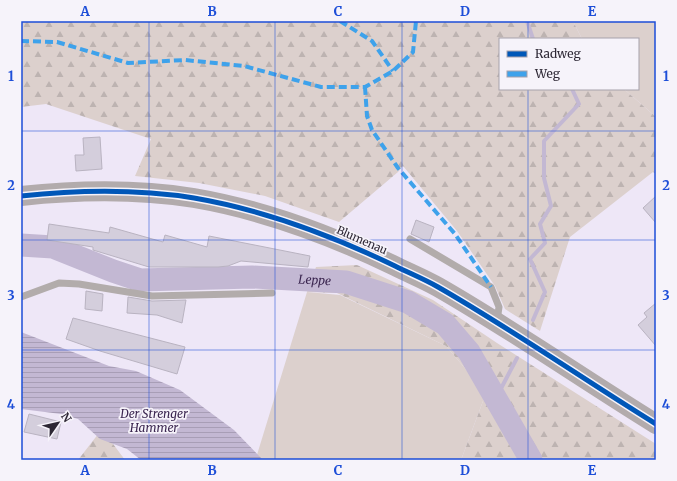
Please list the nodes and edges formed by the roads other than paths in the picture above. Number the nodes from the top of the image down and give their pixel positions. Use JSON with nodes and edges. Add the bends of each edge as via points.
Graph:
{"nodes":[{"id":1,"x":21,"y":196,"type":"edge"},
{"id":2,"x":410,"y":239,"type":"dead end"},
{"id":3,"x":272,"y":293,"type":"dead end"},
{"id":4,"x":21,"y":297,"type":"edge"},
{"id":5,"x":497,"y":323,"type":"junction"},
{"id":6,"x":656,"y":424,"type":"edge"}],
"edges":[{"from":1,"to":5,"type":"main road","name":"Blumenau","via":[[54,192],[141,192],[194,198],[256,212],[310,229],[363,251],[437,287]]},
{"from":2,"to":5,"type":"lane","via":[[491,287],[499,307]]},
{"from":3,"to":4,"type":"lane","via":[[152,296],[59,283]]},
{"from":5,"to":6,"type":"main road","name":"Blumenau"}]}
